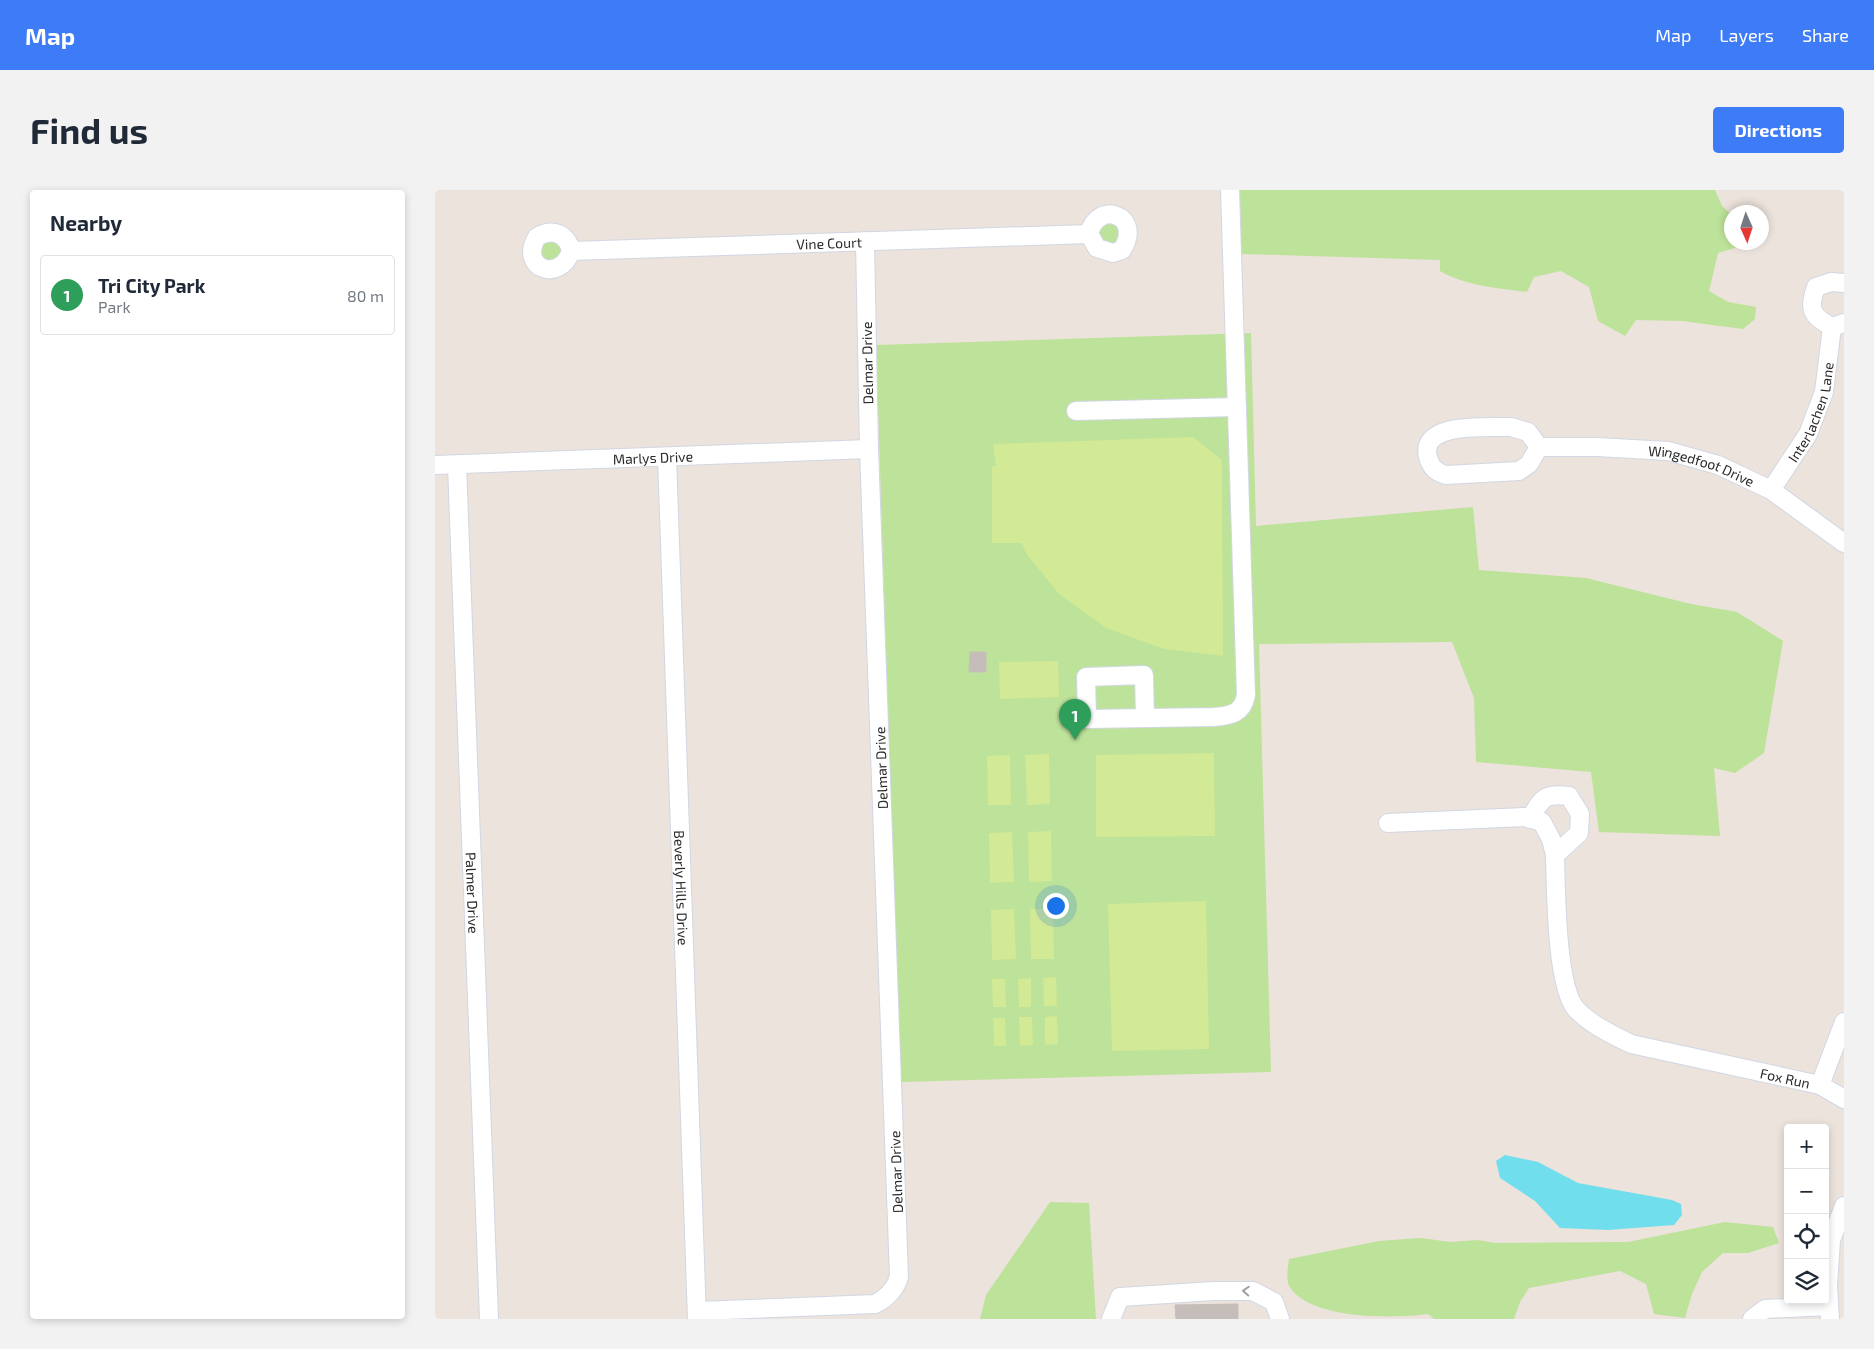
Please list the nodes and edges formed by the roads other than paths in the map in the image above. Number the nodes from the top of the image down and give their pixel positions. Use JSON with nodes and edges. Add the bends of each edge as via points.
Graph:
{"nodes":[{"id":1,"x":1230,"y":190,"type":"edge"},
{"id":2,"x":1089,"y":234,"type":"dead end"},
{"id":3,"x":865,"y":241,"type":"junction"},
{"id":4,"x":571,"y":251,"type":"dead end"},
{"id":5,"x":1844,"y":283,"type":"edge"},
{"id":6,"x":1838,"y":325,"type":"edge"},
{"id":7,"x":1237,"y":408,"type":"junction"},
{"id":8,"x":1076,"y":411,"type":"dead end"},
{"id":9,"x":1539,"y":447,"type":"junction"},
{"id":10,"x":869,"y":449,"type":"junction"},
{"id":11,"x":667,"y":457,"type":"junction"},
{"id":12,"x":457,"y":464,"type":"junction"},
{"id":13,"x":435,"y":465,"type":"edge"},
{"id":14,"x":1771,"y":490,"type":"junction"},
{"id":15,"x":1844,"y":543,"type":"edge"},
{"id":16,"x":1145,"y":718,"type":"dead end"},
{"id":17,"x":1530,"y":819,"type":"junction"},
{"id":18,"x":1388,"y":823,"type":"dead end"},
{"id":19,"x":1555,"y":855,"type":"junction"},
{"id":20,"x":1844,"y":1022,"type":"edge"},
{"id":21,"x":1820,"y":1085,"type":"junction"},
{"id":22,"x":1844,"y":1099,"type":"edge"},
{"id":23,"x":1844,"y":1206,"type":"edge"},
{"id":24,"x":1836,"y":1285,"type":"edge"},
{"id":25,"x":1830,"y":1313,"type":"edge"},
{"id":26,"x":697,"y":1315,"type":"edge"},
{"id":27,"x":489,"y":1319,"type":"edge"},
{"id":28,"x":1111,"y":1319,"type":"edge"},
{"id":29,"x":1280,"y":1319,"type":"edge"},
{"id":30,"x":1752,"y":1319,"type":"edge"}],
"edges":[{"from":1,"to":7,"type":"street"},
{"from":2,"to":3,"type":"street","name":"Vine Court"},
{"from":3,"to":4,"type":"street","name":"Vine Court"},
{"from":3,"to":10,"type":"street","name":"Delmar Drive"},
{"from":5,"to":6,"type":"street","name":"Interlachen Lane","via":[[1831,282],[1817,287],[1811,301],[1813,313],[1819,320]]},
{"from":6,"to":14,"type":"street","name":"Interlachen Lane","via":[[1824,392],[1808,434]]},
{"from":7,"to":8,"type":"street"},
{"from":7,"to":16,"type":"street","via":[[1245,705],[1234,714],[1223,716]]},
{"from":9,"to":9,"type":"street","via":[[1528,432],[1511,427],[1453,430],[1439,433],[1429,441],[1427,453],[1436,472],[1446,475],[1519,471],[1529,464]]},
{"from":9,"to":14,"type":"street","name":"Wingedfoot Drive","via":[[1668,451],[1718,466]]},
{"from":10,"to":11,"type":"street","name":"Marlys Drive"},
{"from":10,"to":26,"type":"street","name":"Delmar Drive","via":[[899,1277],[891,1292],[875,1304]]},
{"from":11,"to":12,"type":"street","name":"Marlys Drive"},
{"from":11,"to":26,"type":"street","name":"Beverly Hills Drive"},
{"from":12,"to":13,"type":"street","name":"Marlys Drive"},
{"from":12,"to":27,"type":"street","name":"Palmer Drive"},
{"from":14,"to":15,"type":"street","name":"Wingedfoot Drive"},
{"from":17,"to":18,"type":"street"},
{"from":17,"to":19,"type":"street","name":"Fox Run","via":[[1542,822]]},
{"from":17,"to":19,"type":"street","via":[[1541,800],[1553,794],[1569,796],[1580,814],[1579,833]]},
{"from":19,"to":21,"type":"street","name":"Fox Run","via":[[1563,977],[1576,1009],[1604,1030],[1631,1044]]},
{"from":20,"to":21,"type":"street"},
{"from":21,"to":22,"type":"street","name":"Fox Run"},
{"from":23,"to":24,"type":"street","via":[[1831,1240]]},
{"from":24,"to":25,"type":"street"},
{"from":25,"to":30,"type":"street","via":[[1765,1309]]},
{"from":29,"to":28,"type":"street","one_way":true,"via":[[1274,1302],[1253,1291],[1214,1290],[1120,1297]]}]}
